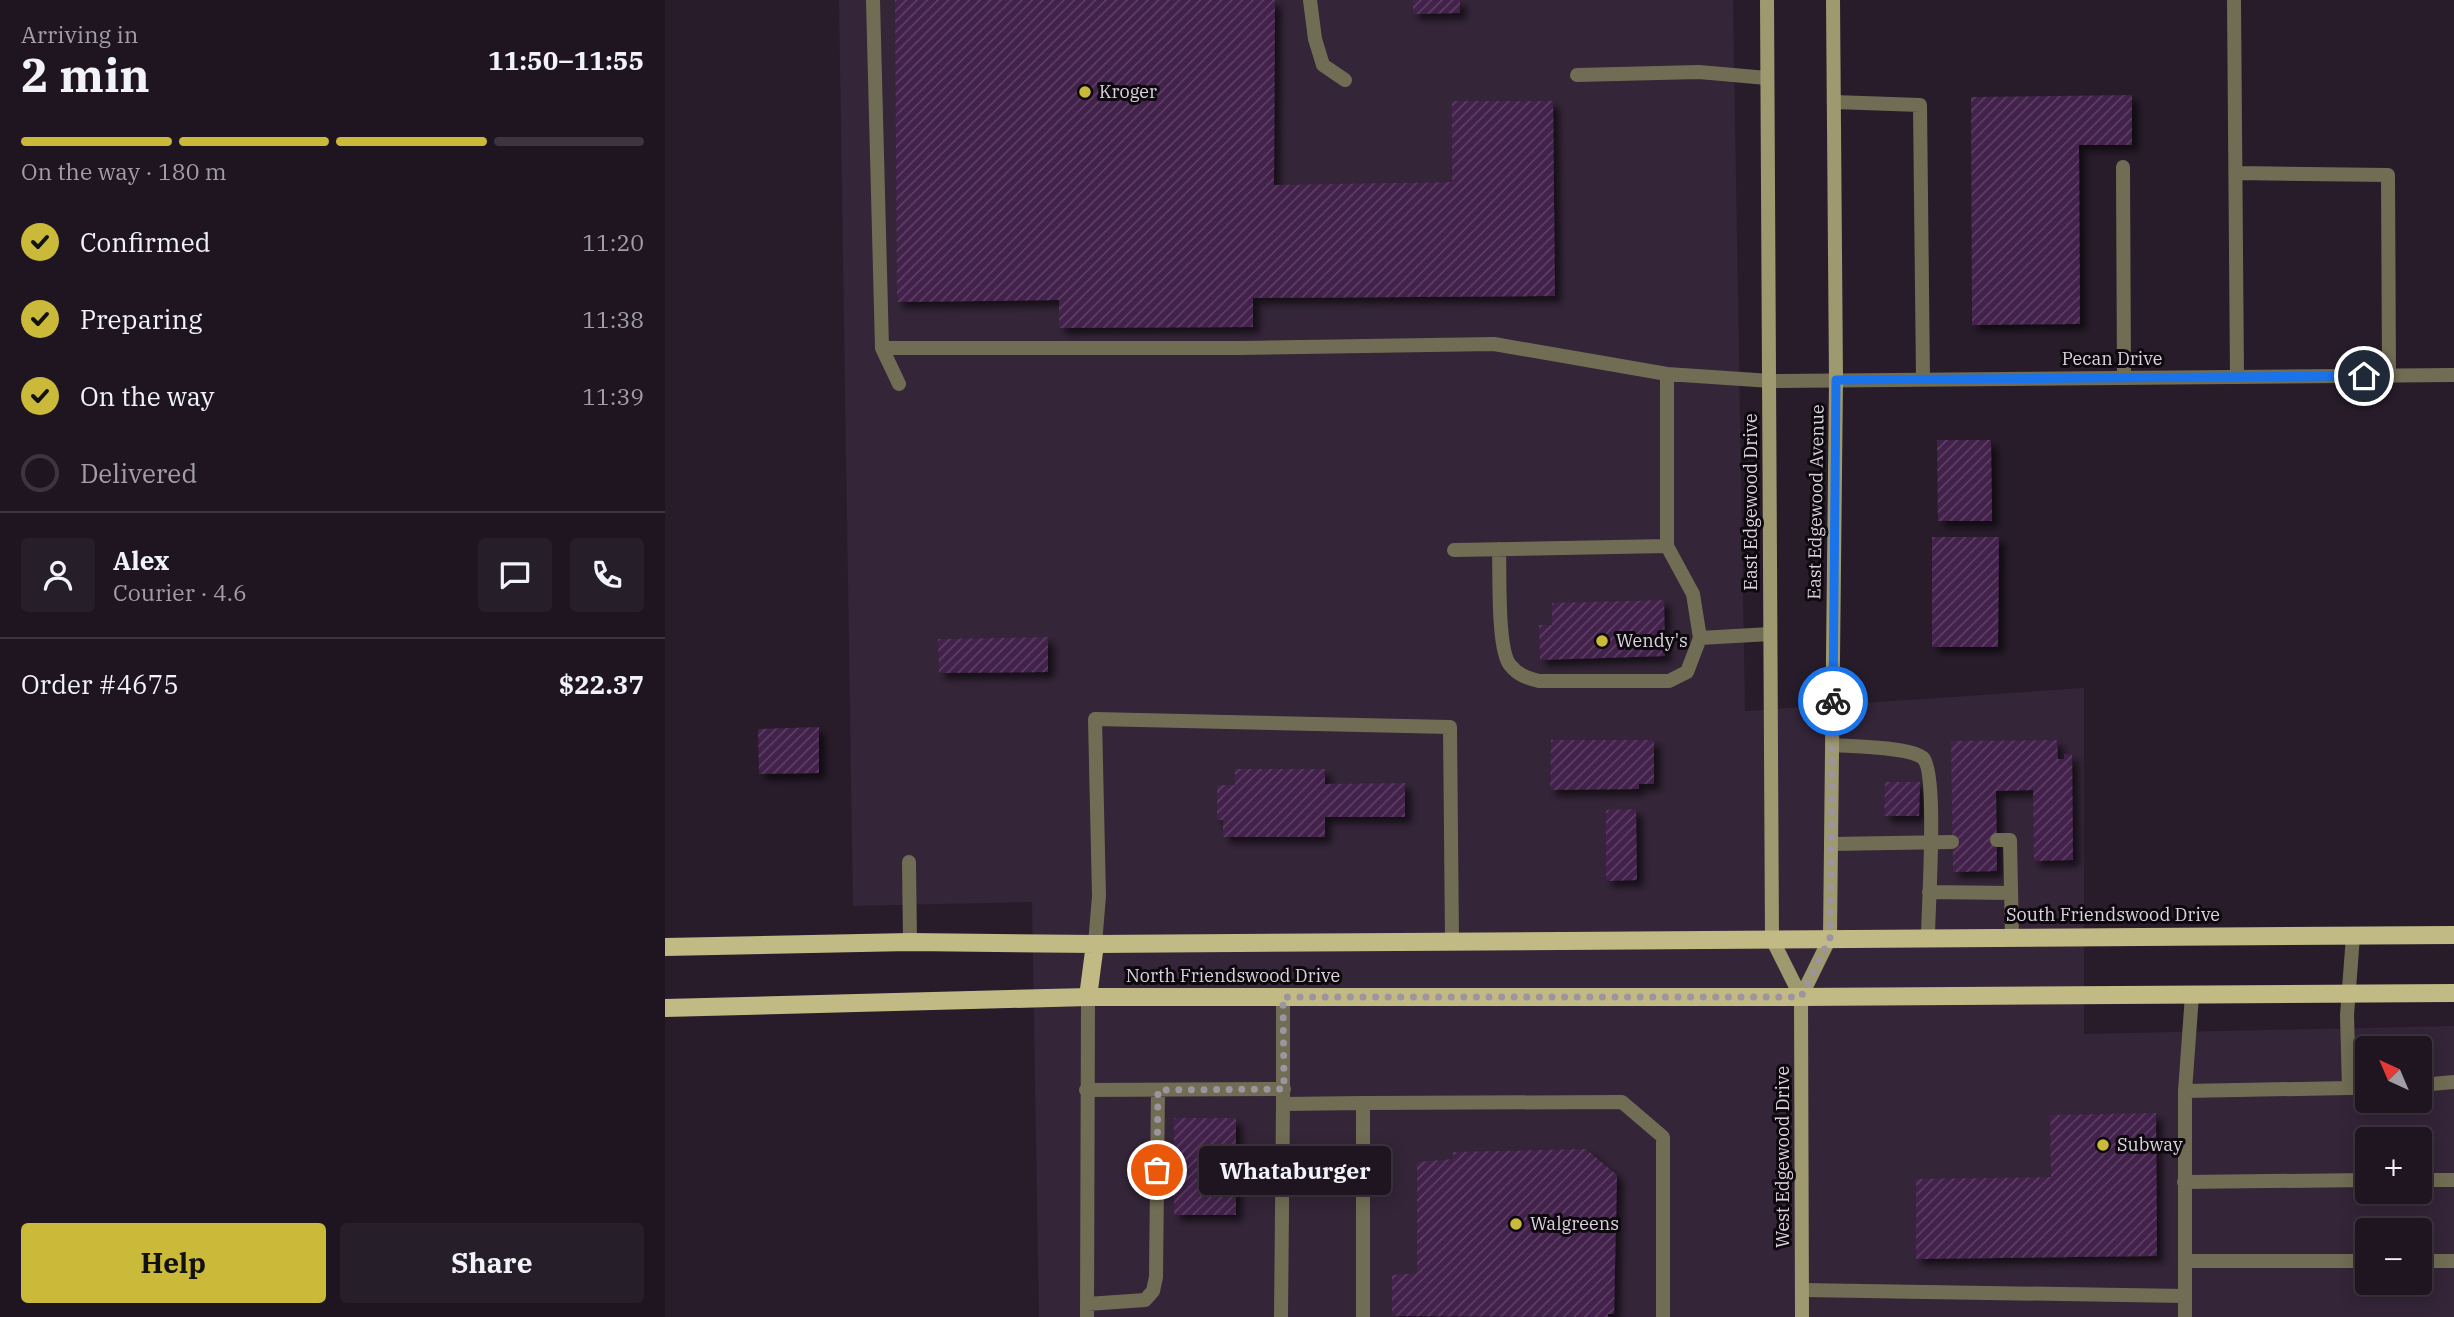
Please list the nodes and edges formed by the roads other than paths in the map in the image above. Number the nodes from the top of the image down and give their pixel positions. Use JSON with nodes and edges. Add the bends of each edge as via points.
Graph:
{"nodes":[{"id":1,"x":873,"y":0,"type":"edge"},
{"id":2,"x":1310,"y":0,"type":"edge"},
{"id":3,"x":1767,"y":0,"type":"edge"},
{"id":4,"x":1833,"y":0,"type":"edge"},
{"id":5,"x":2234,"y":0,"type":"edge"},
{"id":6,"x":1577,"y":75,"type":"dead end"},
{"id":7,"x":1767,"y":78,"type":"junction"},
{"id":8,"x":1345,"y":80,"type":"dead end"},
{"id":9,"x":1834,"y":102,"type":"junction"},
{"id":10,"x":2123,"y":167,"type":"dead end"},
{"id":11,"x":2236,"y":173,"type":"junction"},
{"id":12,"x":883,"y":348,"type":"junction"},
{"id":13,"x":1667,"y":374,"type":"junction"},
{"id":14,"x":2454,"y":375,"type":"edge"},
{"id":15,"x":2389,"y":376,"type":"junction"},
{"id":16,"x":2237,"y":377,"type":"junction"},
{"id":17,"x":2124,"y":378,"type":"junction"},
{"id":18,"x":1923,"y":379,"type":"junction"},
{"id":19,"x":1836,"y":380,"type":"junction"},
{"id":20,"x":1771,"y":381,"type":"junction"},
{"id":21,"x":898,"y":383,"type":"dead end"},
{"id":22,"x":1667,"y":546,"type":"junction"},
{"id":23,"x":1499,"y":549,"type":"junction"},
{"id":24,"x":1454,"y":550,"type":"dead end"},
{"id":25,"x":1770,"y":634,"type":"junction"},
{"id":26,"x":1700,"y":638,"type":"junction"},
{"id":27,"x":1832,"y":745,"type":"junction"},
{"id":28,"x":1997,"y":840,"type":"dead end"},
{"id":29,"x":1931,"y":842,"type":"junction"},
{"id":30,"x":1952,"y":842,"type":"dead end"},
{"id":31,"x":1831,"y":844,"type":"junction"},
{"id":32,"x":909,"y":862,"type":"dead end"},
{"id":33,"x":1929,"y":892,"type":"junction"},
{"id":34,"x":2011,"y":893,"type":"junction"},
{"id":35,"x":2454,"y":935,"type":"edge"},
{"id":36,"x":2353,"y":936,"type":"junction"},
{"id":37,"x":1928,"y":937,"type":"junction"},
{"id":38,"x":2012,"y":937,"type":"junction"},
{"id":39,"x":1830,"y":938,"type":"junction"},
{"id":40,"x":1772,"y":939,"type":"junction"},
{"id":41,"x":1452,"y":941,"type":"junction"},
{"id":42,"x":911,"y":942,"type":"junction"},
{"id":43,"x":1095,"y":944,"type":"junction"},
{"id":44,"x":665,"y":947,"type":"edge"},
{"id":45,"x":2348,"y":993,"type":"junction"},
{"id":46,"x":2454,"y":993,"type":"edge"},
{"id":47,"x":2192,"y":995,"type":"junction"},
{"id":48,"x":1283,"y":997,"type":"junction"},
{"id":49,"x":1801,"y":997,"type":"junction"},
{"id":50,"x":1088,"y":998,"type":"junction"},
{"id":51,"x":665,"y":1008,"type":"edge"},
{"id":52,"x":2454,"y":1082,"type":"edge"},
{"id":53,"x":2433,"y":1084,"type":"edge"},
{"id":54,"x":2349,"y":1088,"type":"junction"},
{"id":55,"x":2355,"y":1088,"type":"edge"},
{"id":56,"x":1086,"y":1090,"type":"junction"},
{"id":57,"x":1158,"y":1090,"type":"junction"},
{"id":58,"x":2185,"y":1091,"type":"junction"},
{"id":59,"x":1284,"y":1097,"type":"junction"},
{"id":60,"x":1363,"y":1103,"type":"junction"},
{"id":61,"x":2355,"y":1180,"type":"edge"},
{"id":62,"x":2432,"y":1180,"type":"edge"},
{"id":63,"x":2454,"y":1180,"type":"edge"},
{"id":64,"x":2185,"y":1182,"type":"junction"},
{"id":65,"x":2185,"y":1261,"type":"junction"},
{"id":66,"x":2355,"y":1261,"type":"edge"},
{"id":67,"x":2432,"y":1261,"type":"edge"},
{"id":68,"x":2454,"y":1261,"type":"edge"},
{"id":69,"x":1802,"y":1290,"type":"junction"},
{"id":70,"x":2185,"y":1296,"type":"junction"},
{"id":71,"x":1087,"y":1311,"type":"edge"},
{"id":72,"x":1281,"y":1317,"type":"edge"},
{"id":73,"x":1363,"y":1317,"type":"edge"},
{"id":74,"x":1663,"y":1317,"type":"edge"},
{"id":75,"x":1802,"y":1317,"type":"edge"},
{"id":76,"x":2185,"y":1317,"type":"edge"}],
"edges":[{"from":1,"to":12,"type":"street"},
{"from":2,"to":8,"type":"street","via":[[1323,65]]},
{"from":3,"to":7,"type":"main road","name":"East Edgewood Drive"},
{"from":4,"to":9,"type":"main road","name":"East Edgewood Avenue"},
{"from":5,"to":11,"type":"street"},
{"from":6,"to":7,"type":"street","via":[[1699,72]]},
{"from":7,"to":20,"type":"main road","name":"East Edgewood Drive"},
{"from":9,"to":18,"type":"street","via":[[1920,105]]},
{"from":9,"to":19,"type":"main road","name":"East Edgewood Avenue"},
{"from":10,"to":17,"type":"street"},
{"from":11,"to":15,"type":"street","via":[[2388,175]]},
{"from":11,"to":16,"type":"street"},
{"from":12,"to":13,"type":"street","name":"Pecan Drive","via":[[1494,344]]},
{"from":12,"to":21,"type":"street"},
{"from":13,"to":20,"type":"street","name":"Pecan Drive"},
{"from":13,"to":22,"type":"street"},
{"from":14,"to":15,"type":"street","name":"Pecan Drive"},
{"from":15,"to":16,"type":"street","name":"Pecan Drive"},
{"from":16,"to":17,"type":"street","name":"Pecan Drive"},
{"from":17,"to":18,"type":"street","name":"Pecan Drive"},
{"from":18,"to":19,"type":"street","name":"Pecan Drive"},
{"from":19,"to":20,"type":"street","name":"Pecan Drive"},
{"from":19,"to":27,"type":"main road","name":"East Edgewood Avenue"},
{"from":20,"to":25,"type":"main road","name":"East Edgewood Drive"},
{"from":22,"to":23,"type":"street"},
{"from":22,"to":26,"type":"street","via":[[1693,594]]},
{"from":23,"to":24,"type":"street"},
{"from":23,"to":26,"type":"street","via":[[1502,645],[1508,663],[1522,676],[1539,681],[1669,681],[1687,672]]},
{"from":25,"to":26,"type":"street"},
{"from":25,"to":40,"type":"main road","name":"East Edgewood Drive"},
{"from":27,"to":29,"type":"street","via":[[1901,751],[1923,758],[1931,777]]},
{"from":27,"to":31,"type":"main road","name":"East Edgewood Avenue"},
{"from":28,"to":34,"type":"street","via":[[2010,840]]},
{"from":29,"to":30,"type":"street"},
{"from":29,"to":31,"type":"street"},
{"from":29,"to":33,"type":"street"},
{"from":31,"to":39,"type":"main road","name":"East Edgewood Avenue"},
{"from":32,"to":42,"type":"street"},
{"from":33,"to":34,"type":"street"},
{"from":33,"to":37,"type":"street"},
{"from":34,"to":38,"type":"street"},
{"from":35,"to":36,"type":"main road","name":"South Friendswood Drive"},
{"from":36,"to":38,"type":"main road","name":"South Friendswood Drive"},
{"from":36,"to":45,"type":"street"},
{"from":37,"to":38,"type":"main road","name":"South Friendswood Drive"},
{"from":37,"to":39,"type":"main road","name":"South Friendswood Drive"},
{"from":39,"to":40,"type":"main road","name":"South Friendswood Drive"},
{"from":39,"to":49,"type":"main road","name":"East Edgewood Avenue"},
{"from":40,"to":41,"type":"main road","name":"North Friendswood Drive"},
{"from":40,"to":49,"type":"main road","name":"East Edgewood Drive"},
{"from":41,"to":43,"type":"main road","name":"North Friendswood Drive"},
{"from":41,"to":43,"type":"street","via":[[1450,727],[1095,719],[1099,896]]},
{"from":42,"to":43,"type":"main road","name":"North Friendswood Drive"},
{"from":42,"to":44,"type":"main road","name":"North Friendswood Drive"},
{"from":43,"to":50,"type":"main road"},
{"from":45,"to":46,"type":"main road"},
{"from":45,"to":47,"type":"main road"},
{"from":45,"to":54,"type":"street"},
{"from":47,"to":49,"type":"main road"},
{"from":47,"to":58,"type":"street"},
{"from":48,"to":49,"type":"main road","name":"North Friendswood Drive"},
{"from":48,"to":50,"type":"main road","name":"North Friendswood Drive"},
{"from":48,"to":59,"type":"street"},
{"from":49,"to":69,"type":"main road","name":"West Edgewood Drive"},
{"from":50,"to":51,"type":"main road","name":"North Friendswood Drive"},
{"from":50,"to":56,"type":"street"},
{"from":52,"to":53,"type":"street"},
{"from":54,"to":55,"type":"street"},
{"from":54,"to":58,"type":"street"},
{"from":56,"to":57,"type":"street"},
{"from":56,"to":71,"type":"street"},
{"from":57,"to":59,"type":"street"},
{"from":57,"to":71,"type":"street","via":[[1153,1290],[1145,1300]]},
{"from":58,"to":64,"type":"street"},
{"from":59,"to":60,"type":"street"},
{"from":59,"to":72,"type":"street"},
{"from":60,"to":73,"type":"street"},
{"from":60,"to":74,"type":"street","via":[[1622,1102],[1663,1137]]},
{"from":61,"to":64,"type":"street"},
{"from":62,"to":63,"type":"street"},
{"from":64,"to":65,"type":"street"},
{"from":65,"to":66,"type":"street"},
{"from":65,"to":70,"type":"street"},
{"from":67,"to":68,"type":"street"},
{"from":69,"to":70,"type":"street"},
{"from":69,"to":75,"type":"main road","name":"West Edgewood Drive"},
{"from":70,"to":76,"type":"street"}]}
